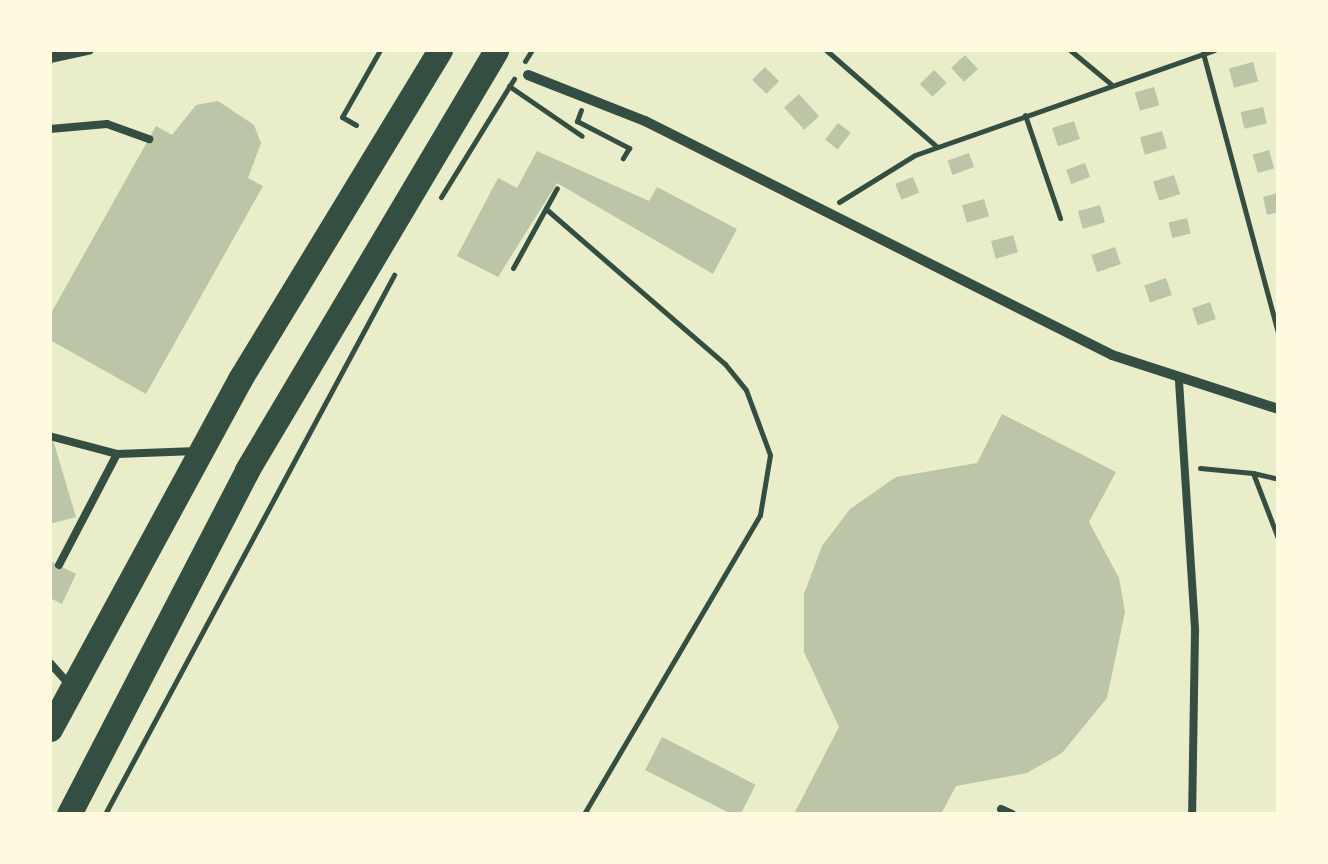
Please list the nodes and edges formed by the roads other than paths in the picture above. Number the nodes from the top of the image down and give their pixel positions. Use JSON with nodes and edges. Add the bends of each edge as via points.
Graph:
{"nodes":[{"id":1,"x":89,"y":50,"type":"edge"},
{"id":2,"x":440,"y":50,"type":"edge"},
{"id":3,"x":496,"y":50,"type":"edge"},
{"id":4,"x":50,"y":58,"type":"edge"},
{"id":5,"x":528,"y":74,"type":"dead end"},
{"id":6,"x":50,"y":129,"type":"edge"},
{"id":7,"x":149,"y":139,"type":"dead end"},
{"id":8,"x":1179,"y":380,"type":"junction"},
{"id":9,"x":1278,"y":409,"type":"edge"},
{"id":10,"x":53,"y":436,"type":"dead end"},
{"id":11,"x":200,"y":450,"type":"junction"},
{"id":12,"x":117,"y":454,"type":"junction"},
{"id":13,"x":60,"y":566,"type":"dead end"},
{"id":14,"x":50,"y":663,"type":"edge"},
{"id":15,"x":70,"y":686,"type":"junction"},
{"id":16,"x":50,"y":729,"type":"edge"},
{"id":17,"x":1002,"y":809,"type":"dead end"},
{"id":18,"x":69,"y":814,"type":"edge"},
{"id":19,"x":1012,"y":814,"type":"edge"},
{"id":20,"x":1192,"y":814,"type":"edge"}],
"edges":[{"from":1,"to":4,"type":"street"},
{"from":2,"to":11,"type":"highway"},
{"from":3,"to":18,"type":"highway","via":[[247,470]]},
{"from":5,"to":8,"type":"street","via":[[645,121]]},
{"from":6,"to":7,"type":"lane","via":[[107,124]]},
{"from":8,"to":9,"type":"street"},
{"from":8,"to":20,"type":"lane","via":[[1179,466],[1195,630]]},
{"from":10,"to":12,"type":"lane"},
{"from":11,"to":12,"type":"lane"},
{"from":11,"to":15,"type":"highway"},
{"from":12,"to":13,"type":"lane"},
{"from":14,"to":15,"type":"lane"},
{"from":15,"to":16,"type":"highway"},
{"from":17,"to":19,"type":"lane"}]}
